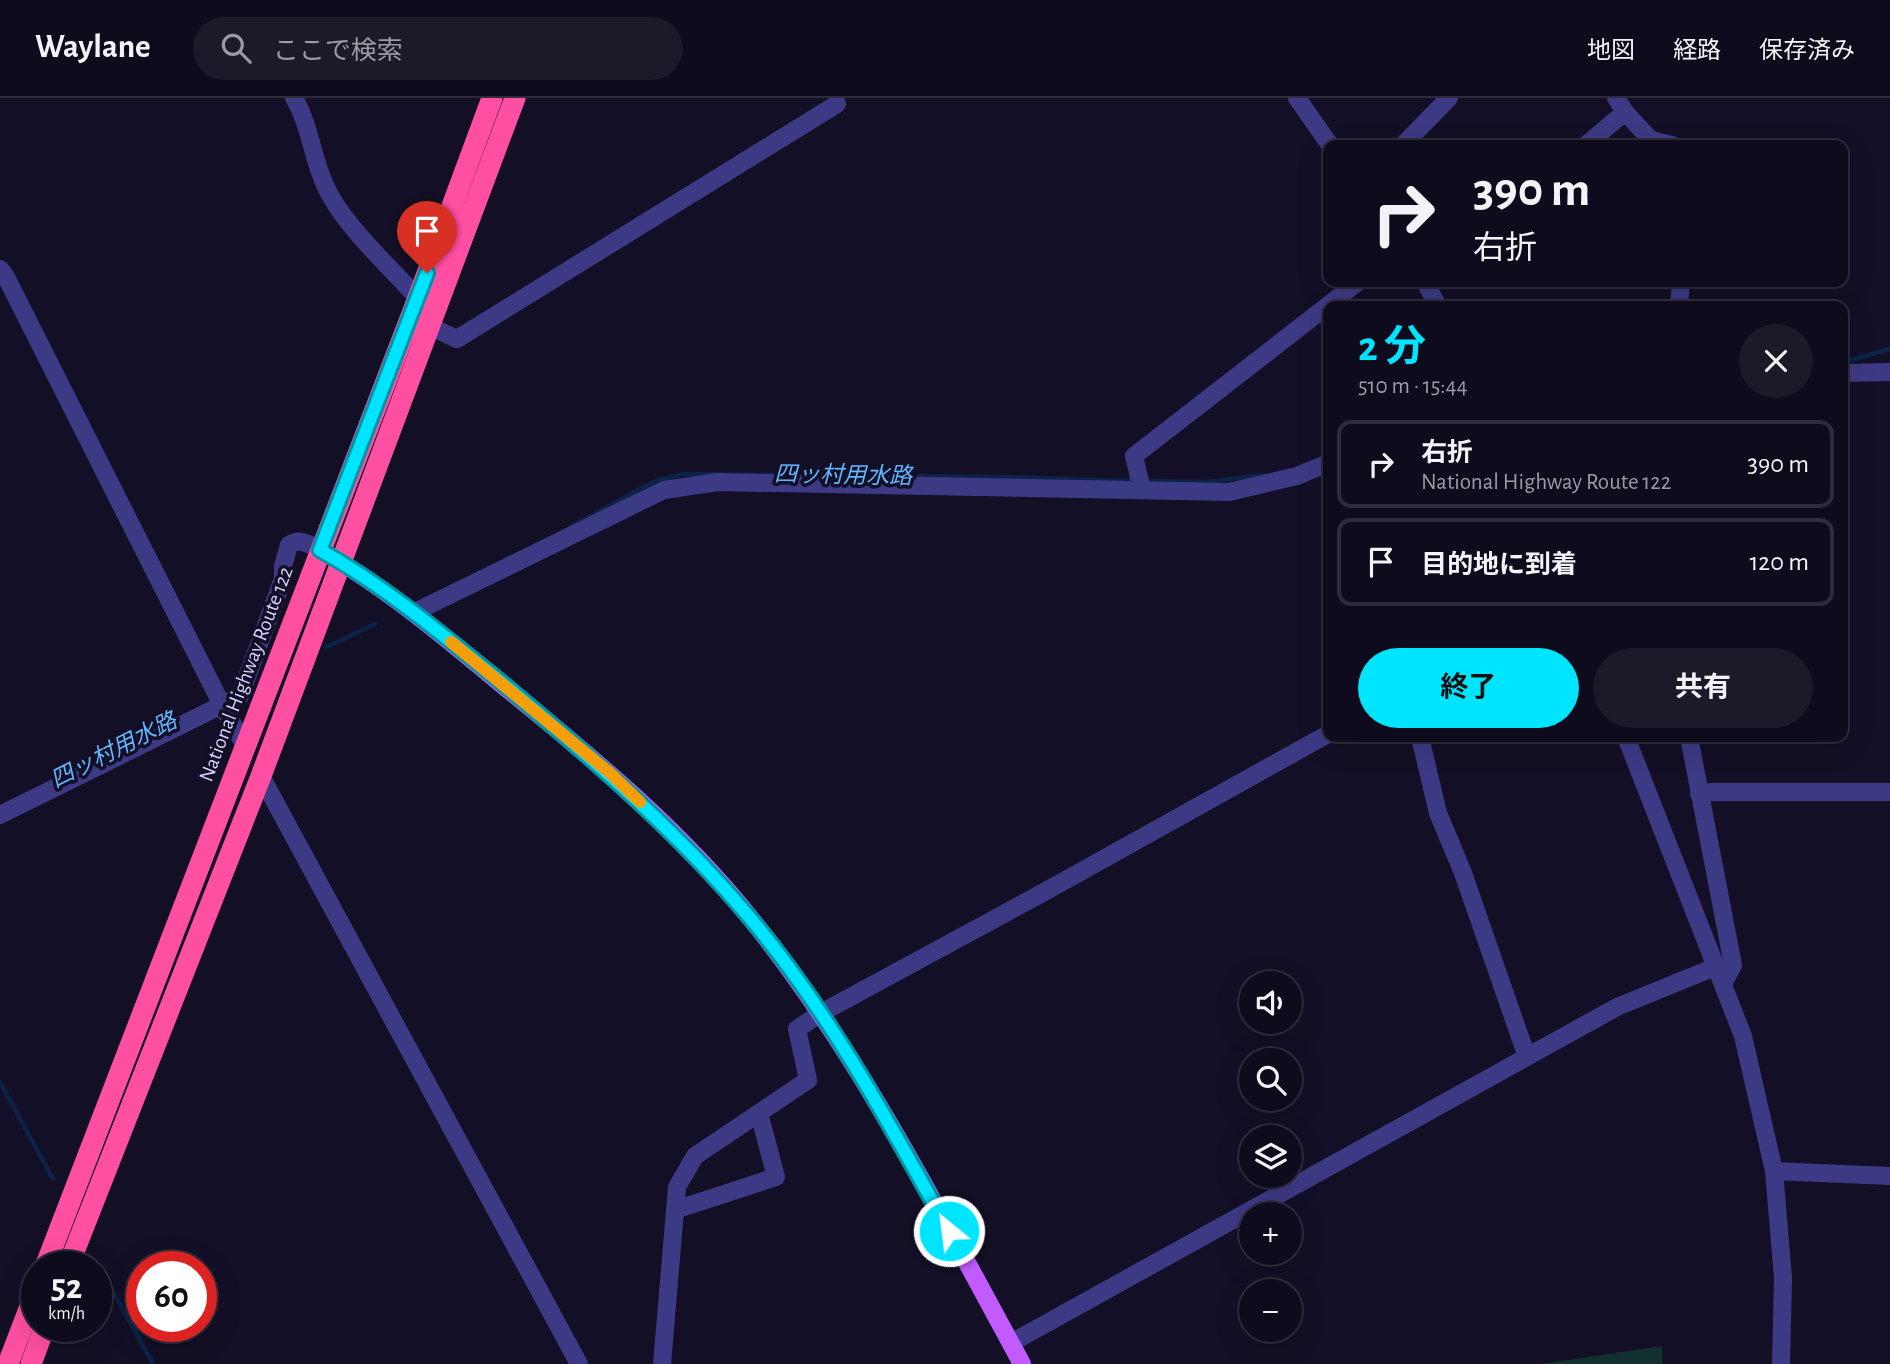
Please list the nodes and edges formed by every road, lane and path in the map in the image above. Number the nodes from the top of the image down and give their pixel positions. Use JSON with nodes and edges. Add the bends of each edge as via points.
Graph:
{"nodes":[{"id":1,"x":294,"y":98,"type":"edge"},
{"id":2,"x":492,"y":98,"type":"edge"},
{"id":3,"x":515,"y":98,"type":"edge"},
{"id":4,"x":1297,"y":98,"type":"edge"},
{"id":5,"x":1449,"y":98,"type":"edge"},
{"id":6,"x":837,"y":104,"type":"dead end"},
{"id":7,"x":1620,"y":105,"type":"edge"},
{"id":8,"x":1326,"y":140,"type":"edge"},
{"id":9,"x":1408,"y":140,"type":"edge"},
{"id":10,"x":1590,"y":140,"type":"edge"},
{"id":11,"x":1651,"y":140,"type":"edge"},
{"id":12,"x":2,"y":275,"type":"edge"},
{"id":13,"x":1352,"y":287,"type":"edge"},
{"id":14,"x":418,"y":298,"type":"junction"},
{"id":15,"x":1334,"y":301,"type":"edge"},
{"id":16,"x":1323,"y":309,"type":"edge"},
{"id":17,"x":429,"y":326,"type":"junction"},
{"id":18,"x":1890,"y":372,"type":"edge"},
{"id":19,"x":1848,"y":373,"type":"edge"},
{"id":20,"x":1323,"y":465,"type":"edge"},
{"id":21,"x":1142,"y":491,"type":"junction"},
{"id":22,"x":320,"y":550,"type":"junction"},
{"id":23,"x":340,"y":562,"type":"junction"},
{"id":24,"x":415,"y":612,"type":"junction"},
{"id":25,"x":222,"y":705,"type":"junction"},
{"id":26,"x":1323,"y":737,"type":"edge"},
{"id":27,"x":1421,"y":742,"type":"edge"},
{"id":28,"x":1628,"y":742,"type":"edge"},
{"id":29,"x":1690,"y":742,"type":"edge"},
{"id":30,"x":245,"y":746,"type":"junction"},
{"id":31,"x":261,"y":776,"type":"junction"},
{"id":32,"x":1890,"y":792,"type":"edge"},
{"id":33,"x":1699,"y":794,"type":"junction"},
{"id":34,"x":0,"y":815,"type":"edge"},
{"id":35,"x":1715,"y":967,"type":"junction"},
{"id":36,"x":1723,"y":984,"type":"junction"},
{"id":37,"x":821,"y":1013,"type":"junction"},
{"id":38,"x":1527,"y":1057,"type":"junction"},
{"id":39,"x":759,"y":1113,"type":"junction"},
{"id":40,"x":1774,"y":1171,"type":"junction"},
{"id":41,"x":1890,"y":1176,"type":"edge"},
{"id":42,"x":675,"y":1210,"type":"junction"},
{"id":43,"x":51,"y":1251,"type":"edge"},
{"id":44,"x":74,"y":1251,"type":"edge"},
{"id":45,"x":21,"y":1330,"type":"edge"},
{"id":46,"x":39,"y":1342,"type":"edge"},
{"id":47,"x":1011,"y":1343,"type":"junction"},
{"id":48,"x":8,"y":1364,"type":"edge"},
{"id":49,"x":31,"y":1364,"type":"edge"},
{"id":50,"x":579,"y":1364,"type":"edge"},
{"id":51,"x":662,"y":1364,"type":"edge"},
{"id":52,"x":1023,"y":1364,"type":"edge"},
{"id":53,"x":1781,"y":1364,"type":"edge"}],
"edges":[{"from":1,"to":14,"type":"street","via":[[325,187],[351,226]]},
{"from":2,"to":14,"type":"highway","name":"National Highway Route 122"},
{"from":3,"to":17,"type":"highway"},
{"from":4,"to":8,"type":"street"},
{"from":5,"to":9,"type":"street"},
{"from":6,"to":17,"type":"street","via":[[457,339]]},
{"from":7,"to":10,"type":"street"},
{"from":7,"to":11,"type":"street"},
{"from":12,"to":25,"type":"street"},
{"from":13,"to":15,"type":"street"},
{"from":14,"to":22,"type":"highway","name":"National Highway Route 122"},
{"from":16,"to":21,"type":"street","via":[[1135,456]]},
{"from":17,"to":23,"type":"highway"},
{"from":18,"to":19,"type":"street"},
{"from":20,"to":21,"type":"street","via":[[1229,492]]},
{"from":21,"to":24,"type":"street","via":[[718,482],[664,489]]},
{"from":22,"to":23,"type":"main road"},
{"from":22,"to":25,"type":"street","via":[[302,542],[289,544],[283,579],[240,696]]},
{"from":22,"to":30,"type":"highway","name":"National Highway Route 122"},
{"from":23,"to":24,"type":"main road"},
{"from":23,"to":31,"type":"highway"},
{"from":24,"to":37,"type":"main road","via":[[610,773],[694,854],[751,919]]},
{"from":25,"to":30,"type":"street"},
{"from":25,"to":34,"type":"street"},
{"from":26,"to":37,"type":"street"},
{"from":27,"to":38,"type":"street","via":[[1438,813]]},
{"from":28,"to":35,"type":"street"},
{"from":29,"to":33,"type":"street"},
{"from":30,"to":43,"type":"highway","name":"National Highway Route 122"},
{"from":31,"to":44,"type":"highway"},
{"from":31,"to":50,"type":"street"},
{"from":32,"to":33,"type":"street"},
{"from":33,"to":36,"type":"street","via":[[1733,965]]},
{"from":35,"to":36,"type":"street"},
{"from":35,"to":38,"type":"street","via":[[1617,1007]]},
{"from":36,"to":40,"type":"street","via":[[1743,1036]]},
{"from":37,"to":39,"type":"street","via":[[797,1029],[808,1080]]},
{"from":37,"to":47,"type":"main road"},
{"from":38,"to":47,"type":"street"},
{"from":39,"to":42,"type":"street","via":[[695,1156],[677,1187]]},
{"from":39,"to":42,"type":"street","via":[[776,1177]]},
{"from":40,"to":41,"type":"street"},
{"from":40,"to":53,"type":"street","via":[[1783,1278]]},
{"from":42,"to":51,"type":"street"},
{"from":45,"to":48,"type":"highway"},
{"from":46,"to":49,"type":"highway"},
{"from":47,"to":52,"type":"main road"}]}
